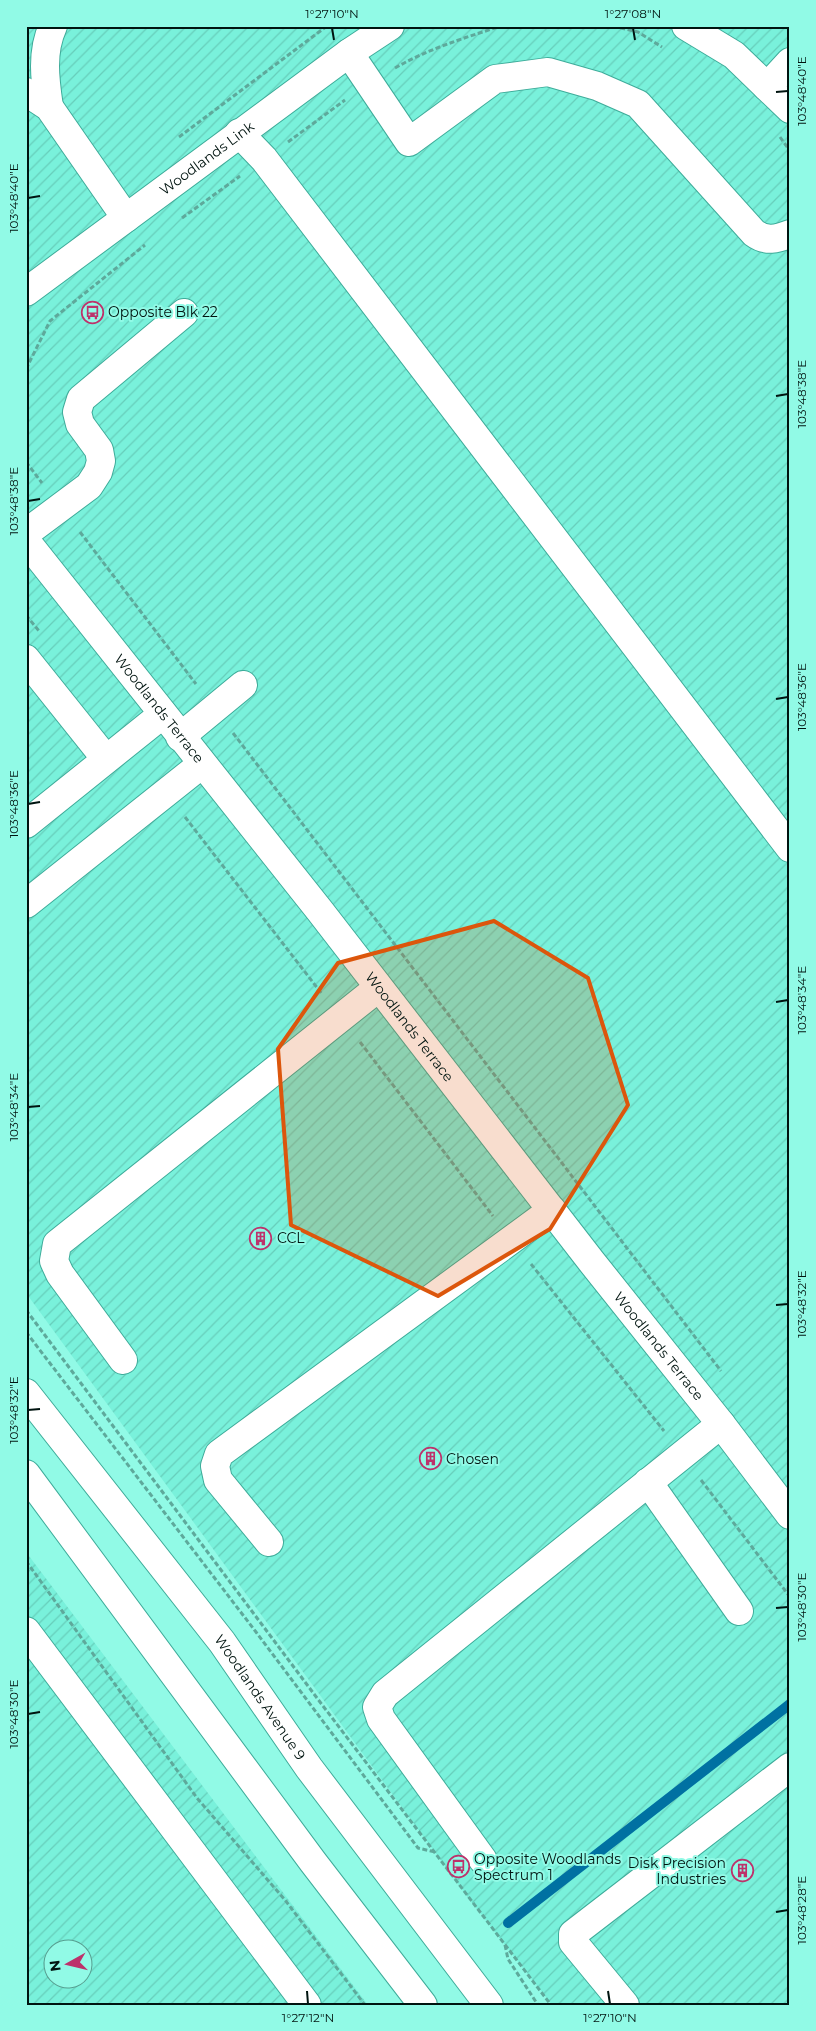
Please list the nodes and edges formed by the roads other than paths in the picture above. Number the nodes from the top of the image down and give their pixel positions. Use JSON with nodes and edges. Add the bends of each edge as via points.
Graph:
{"nodes":[{"id":1,"x":390,"y":26,"type":"edge"},
{"id":2,"x":686,"y":26,"type":"edge"},
{"id":3,"x":53,"y":28,"type":"edge"},
{"id":4,"x":26,"y":39,"type":"edge"},
{"id":5,"x":349,"y":53,"type":"junction"},
{"id":6,"x":790,"y":62,"type":"edge"},
{"id":7,"x":768,"y":87,"type":"junction"},
{"id":8,"x":26,"y":92,"type":"edge"},
{"id":9,"x":49,"y":107,"type":"junction"},
{"id":10,"x":790,"y":109,"type":"edge"},
{"id":11,"x":239,"y":133,"type":"junction"},
{"id":12,"x":126,"y":218,"type":"junction"},
{"id":13,"x":790,"y":234,"type":"edge"},
{"id":14,"x":26,"y":292,"type":"edge"},
{"id":15,"x":184,"y":313,"type":"dead end"},
{"id":16,"x":26,"y":533,"type":"edge"},
{"id":17,"x":26,"y":541,"type":"edge"},
{"id":18,"x":26,"y":659,"type":"edge"},
{"id":19,"x":242,"y":685,"type":"dead end"},
{"id":20,"x":163,"y":714,"type":"junction"},
{"id":21,"x":180,"y":737,"type":"junction"},
{"id":22,"x":106,"y":759,"type":"junction"},
{"id":23,"x":202,"y":764,"type":"junction"},
{"id":24,"x":26,"y":824,"type":"edge"},
{"id":25,"x":790,"y":848,"type":"edge"},
{"id":26,"x":26,"y":904,"type":"edge"},
{"id":27,"x":378,"y":988,"type":"junction"},
{"id":28,"x":552,"y":1210,"type":"junction"},
{"id":29,"x":123,"y":1360,"type":"dead end"},
{"id":30,"x":26,"y":1393,"type":"edge"},
{"id":31,"x":721,"y":1424,"type":"junction"},
{"id":32,"x":26,"y":1474,"type":"edge"},
{"id":33,"x":648,"y":1482,"type":"junction"},
{"id":34,"x":790,"y":1514,"type":"edge"},
{"id":35,"x":269,"y":1542,"type":"dead end"},
{"id":36,"x":739,"y":1611,"type":"dead end"},
{"id":37,"x":26,"y":1631,"type":"edge"},
{"id":38,"x":790,"y":1767,"type":"edge"},
{"id":39,"x":483,"y":1860,"type":"dead end"},
{"id":40,"x":307,"y":2005,"type":"edge"},
{"id":41,"x":423,"y":2005,"type":"edge"},
{"id":42,"x":489,"y":2005,"type":"edge"},
{"id":43,"x":625,"y":2005,"type":"edge"}],
"edges":[{"from":1,"to":5,"type":"street","name":"Woodlands Link"},
{"from":2,"to":7,"type":"street","via":[[734,55]]},
{"from":3,"to":4,"type":"street"},
{"from":3,"to":9,"type":"street","via":[[44,69]]},
{"from":5,"to":11,"type":"street","name":"Woodlands Link"},
{"from":5,"to":13,"type":"street","via":[[407,141],[412,142],[495,79],[548,72],[597,86],[638,104],[754,233],[762,239]]},
{"from":6,"to":7,"type":"street"},
{"from":7,"to":10,"type":"street"},
{"from":8,"to":9,"type":"street"},
{"from":9,"to":12,"type":"street"},
{"from":11,"to":12,"type":"street","name":"Woodlands Link"},
{"from":11,"to":25,"type":"street","via":[[270,167]]},
{"from":12,"to":14,"type":"street","name":"Woodlands Link"},
{"from":15,"to":16,"type":"street","via":[[81,399],[77,412],[80,424],[99,450],[98,472],[89,486]]},
{"from":17,"to":20,"type":"street","name":"Woodlands Terrace"},
{"from":18,"to":22,"type":"street"},
{"from":19,"to":21,"type":"street"},
{"from":20,"to":21,"type":"street","name":"Woodlands Terrace"},
{"from":20,"to":22,"type":"street"},
{"from":21,"to":23,"type":"street","name":"Woodlands Terrace"},
{"from":22,"to":24,"type":"street"},
{"from":23,"to":26,"type":"street"},
{"from":23,"to":27,"type":"street","name":"Woodlands Terrace"},
{"from":27,"to":28,"type":"street","name":"Woodlands Terrace"},
{"from":27,"to":29,"type":"street","via":[[57,1244],[54,1261],[60,1274]]},
{"from":28,"to":31,"type":"street","name":"Woodlands Terrace"},
{"from":28,"to":35,"type":"street","via":[[219,1454],[214,1466],[218,1480]]},
{"from":30,"to":42,"type":"street","name":"Woodlands Avenue 9","via":[[222,1642],[309,1768]]},
{"from":31,"to":33,"type":"street"},
{"from":31,"to":34,"type":"street","name":"Woodlands Terrace"},
{"from":32,"to":41,"type":"street"},
{"from":33,"to":36,"type":"street"},
{"from":33,"to":39,"type":"street","via":[[385,1694],[378,1707],[381,1719]]},
{"from":37,"to":40,"type":"street"},
{"from":38,"to":43,"type":"street","via":[[572,1934],[573,1942]]}]}
